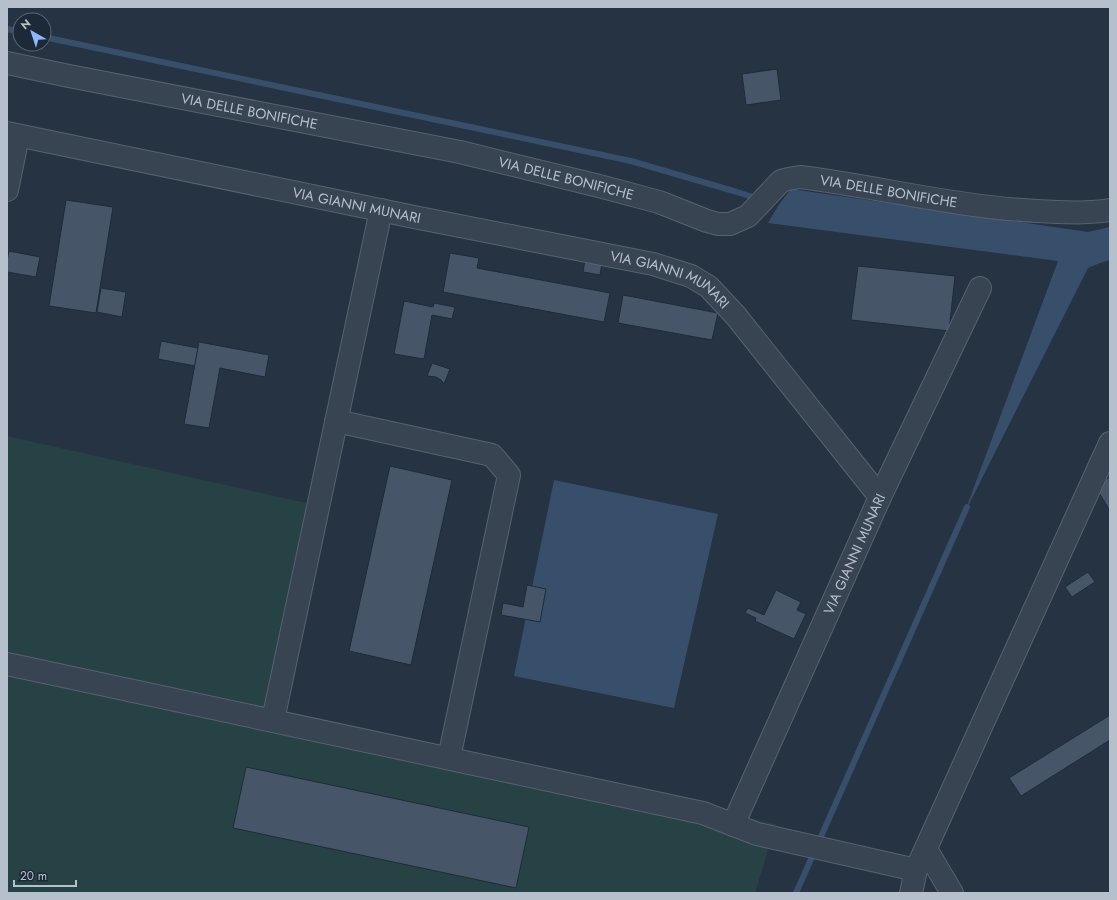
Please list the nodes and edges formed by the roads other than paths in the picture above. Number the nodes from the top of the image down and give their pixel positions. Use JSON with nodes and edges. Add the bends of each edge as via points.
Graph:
{"nodes":[{"id":1,"x":7,"y":63,"type":"edge"},
{"id":2,"x":13,"y":134,"type":"edge"},
{"id":3,"x":7,"y":190,"type":"edge"},
{"id":4,"x":381,"y":210,"type":"junction"},
{"id":5,"x":1110,"y":210,"type":"edge"},
{"id":6,"x":980,"y":288,"type":"dead end"},
{"id":7,"x":336,"y":420,"type":"junction"},
{"id":8,"x":1110,"y":443,"type":"edge"},
{"id":9,"x":880,"y":497,"type":"junction"},
{"id":10,"x":7,"y":664,"type":"edge"},
{"id":11,"x":272,"y":720,"type":"junction"},
{"id":12,"x":449,"y":758,"type":"junction"},
{"id":13,"x":733,"y":825,"type":"junction"},
{"id":14,"x":926,"y":849,"type":"junction"},
{"id":15,"x":916,"y":870,"type":"junction"},
{"id":16,"x":911,"y":893,"type":"edge"},
{"id":17,"x":952,"y":893,"type":"edge"}],
"edges":[{"from":1,"to":5,"type":"street","name":"VIA DELLE BONIFICHE","via":[[460,152],[659,202],[718,224],[730,224],[748,216],[781,181],[800,177],[997,208],[1080,213]]},
{"from":2,"to":3,"type":"street"},
{"from":2,"to":4,"type":"street","name":"VIA GIANNI MUNARI"},
{"from":4,"to":7,"type":"street"},
{"from":4,"to":9,"type":"street","name":"VIA GIANNI MUNARI","via":[[653,264],[691,276],[709,287],[736,316]]},
{"from":6,"to":9,"type":"street"},
{"from":7,"to":11,"type":"street"},
{"from":7,"to":12,"type":"street","via":[[492,455],[509,474]]},
{"from":8,"to":14,"type":"street"},
{"from":9,"to":13,"type":"street","name":"VIA GIANNI MUNARI"},
{"from":10,"to":11,"type":"street"},
{"from":11,"to":12,"type":"street"},
{"from":12,"to":13,"type":"street","via":[[703,813]]},
{"from":13,"to":15,"type":"street","via":[[757,834]]},
{"from":14,"to":15,"type":"street"},
{"from":14,"to":17,"type":"street"},
{"from":15,"to":16,"type":"street"}]}
